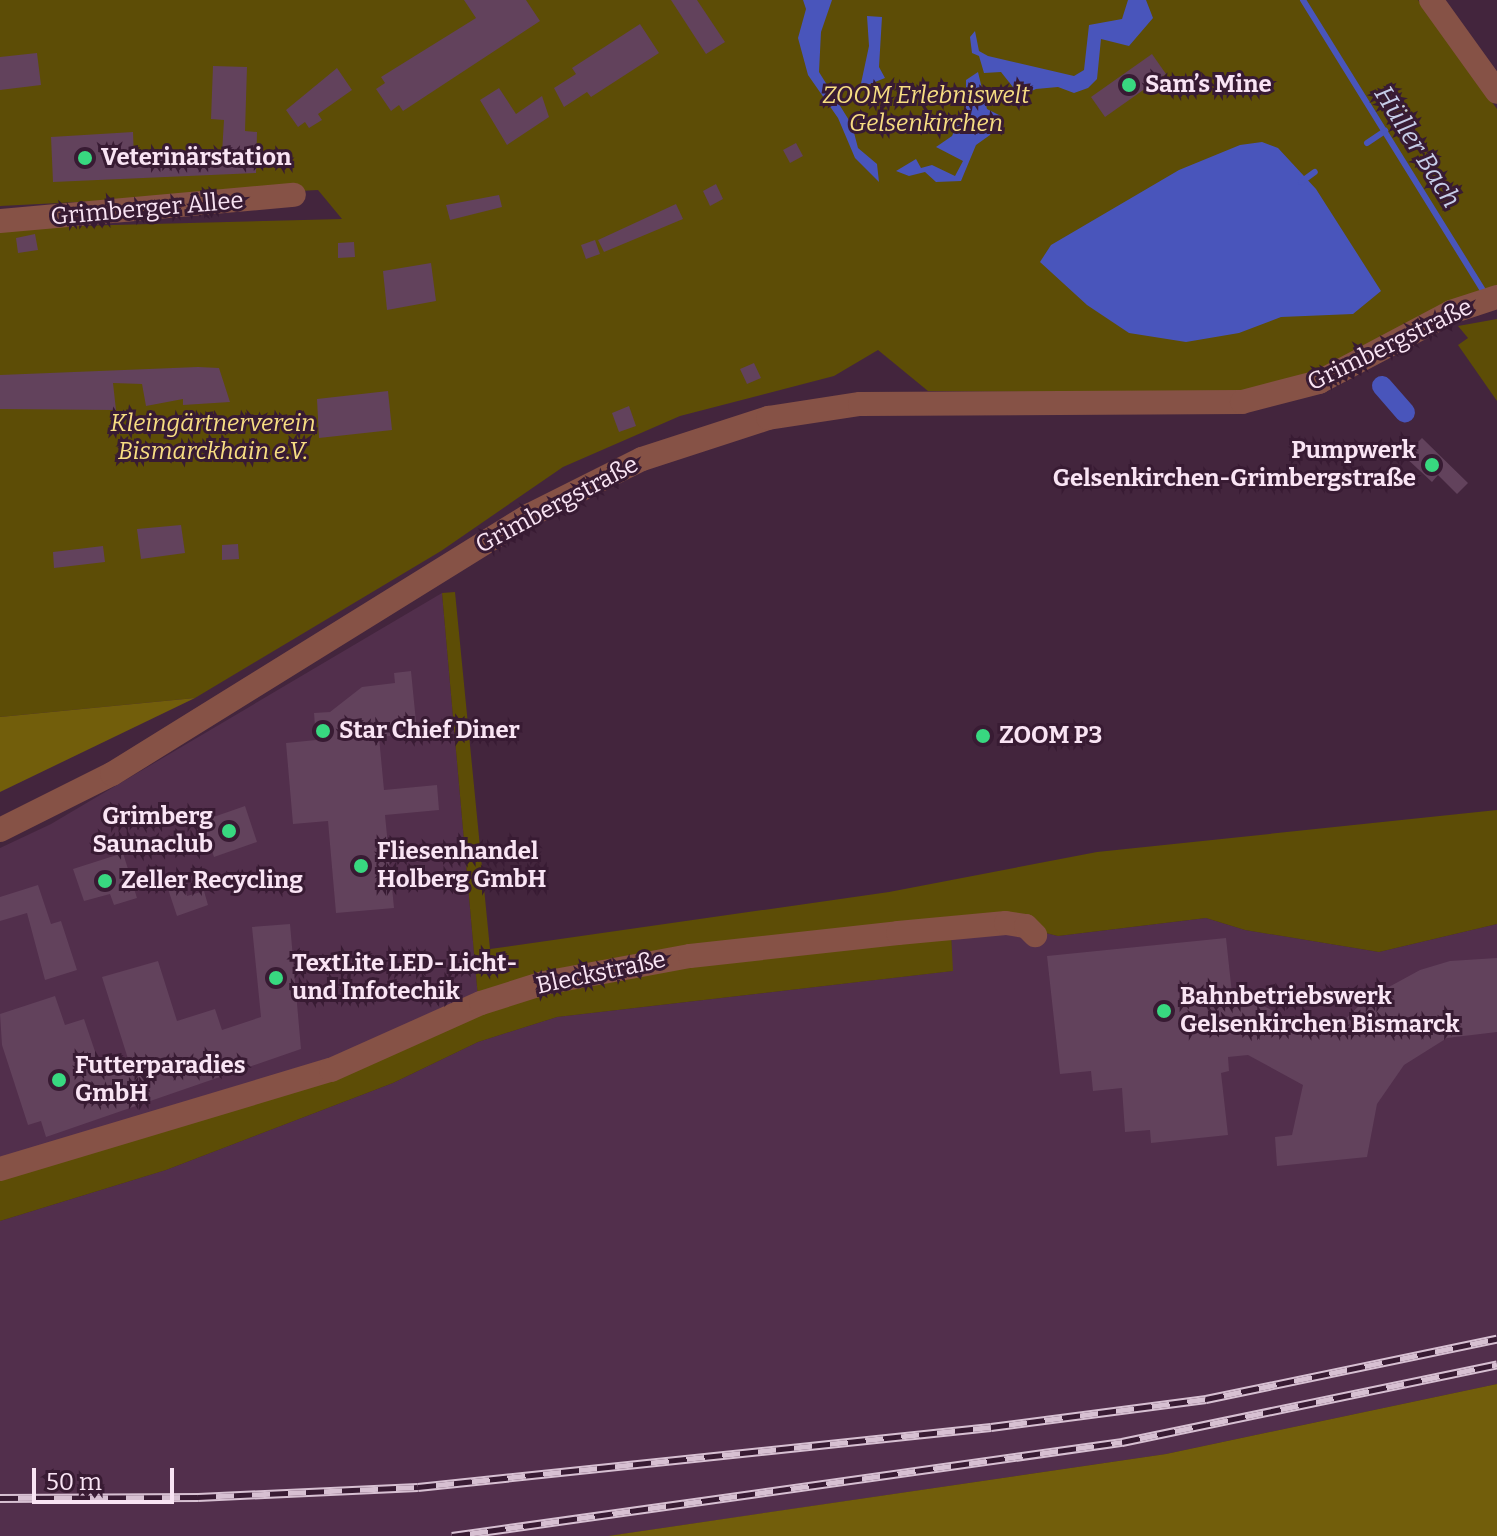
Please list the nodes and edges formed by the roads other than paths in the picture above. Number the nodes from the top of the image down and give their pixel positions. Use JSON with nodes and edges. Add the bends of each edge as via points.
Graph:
{"nodes":[{"id":1,"x":1431,"y":0,"type":"edge"},
{"id":2,"x":1497,"y":92,"type":"edge"},
{"id":3,"x":294,"y":195,"type":"dead end"},
{"id":4,"x":0,"y":221,"type":"edge"},
{"id":5,"x":1497,"y":297,"type":"edge"},
{"id":6,"x":0,"y":830,"type":"edge"},
{"id":7,"x":1035,"y":935,"type":"dead end"},
{"id":8,"x":0,"y":1169,"type":"edge"}],
"edges":[{"from":1,"to":2,"type":"street"},
{"from":3,"to":4,"type":"street","name":"Grimberger Allee"},
{"from":5,"to":6,"type":"street","name":"Grimbergstraße","via":[[1451,312],[1319,382],[1242,402],[860,404],[768,418],[655,454],[530,515],[112,774]]},
{"from":7,"to":8,"type":"street","name":"Bleckstraße","via":[[1026,926],[1006,923],[898,933],[690,956],[544,983],[481,1003],[331,1070]]}]}
